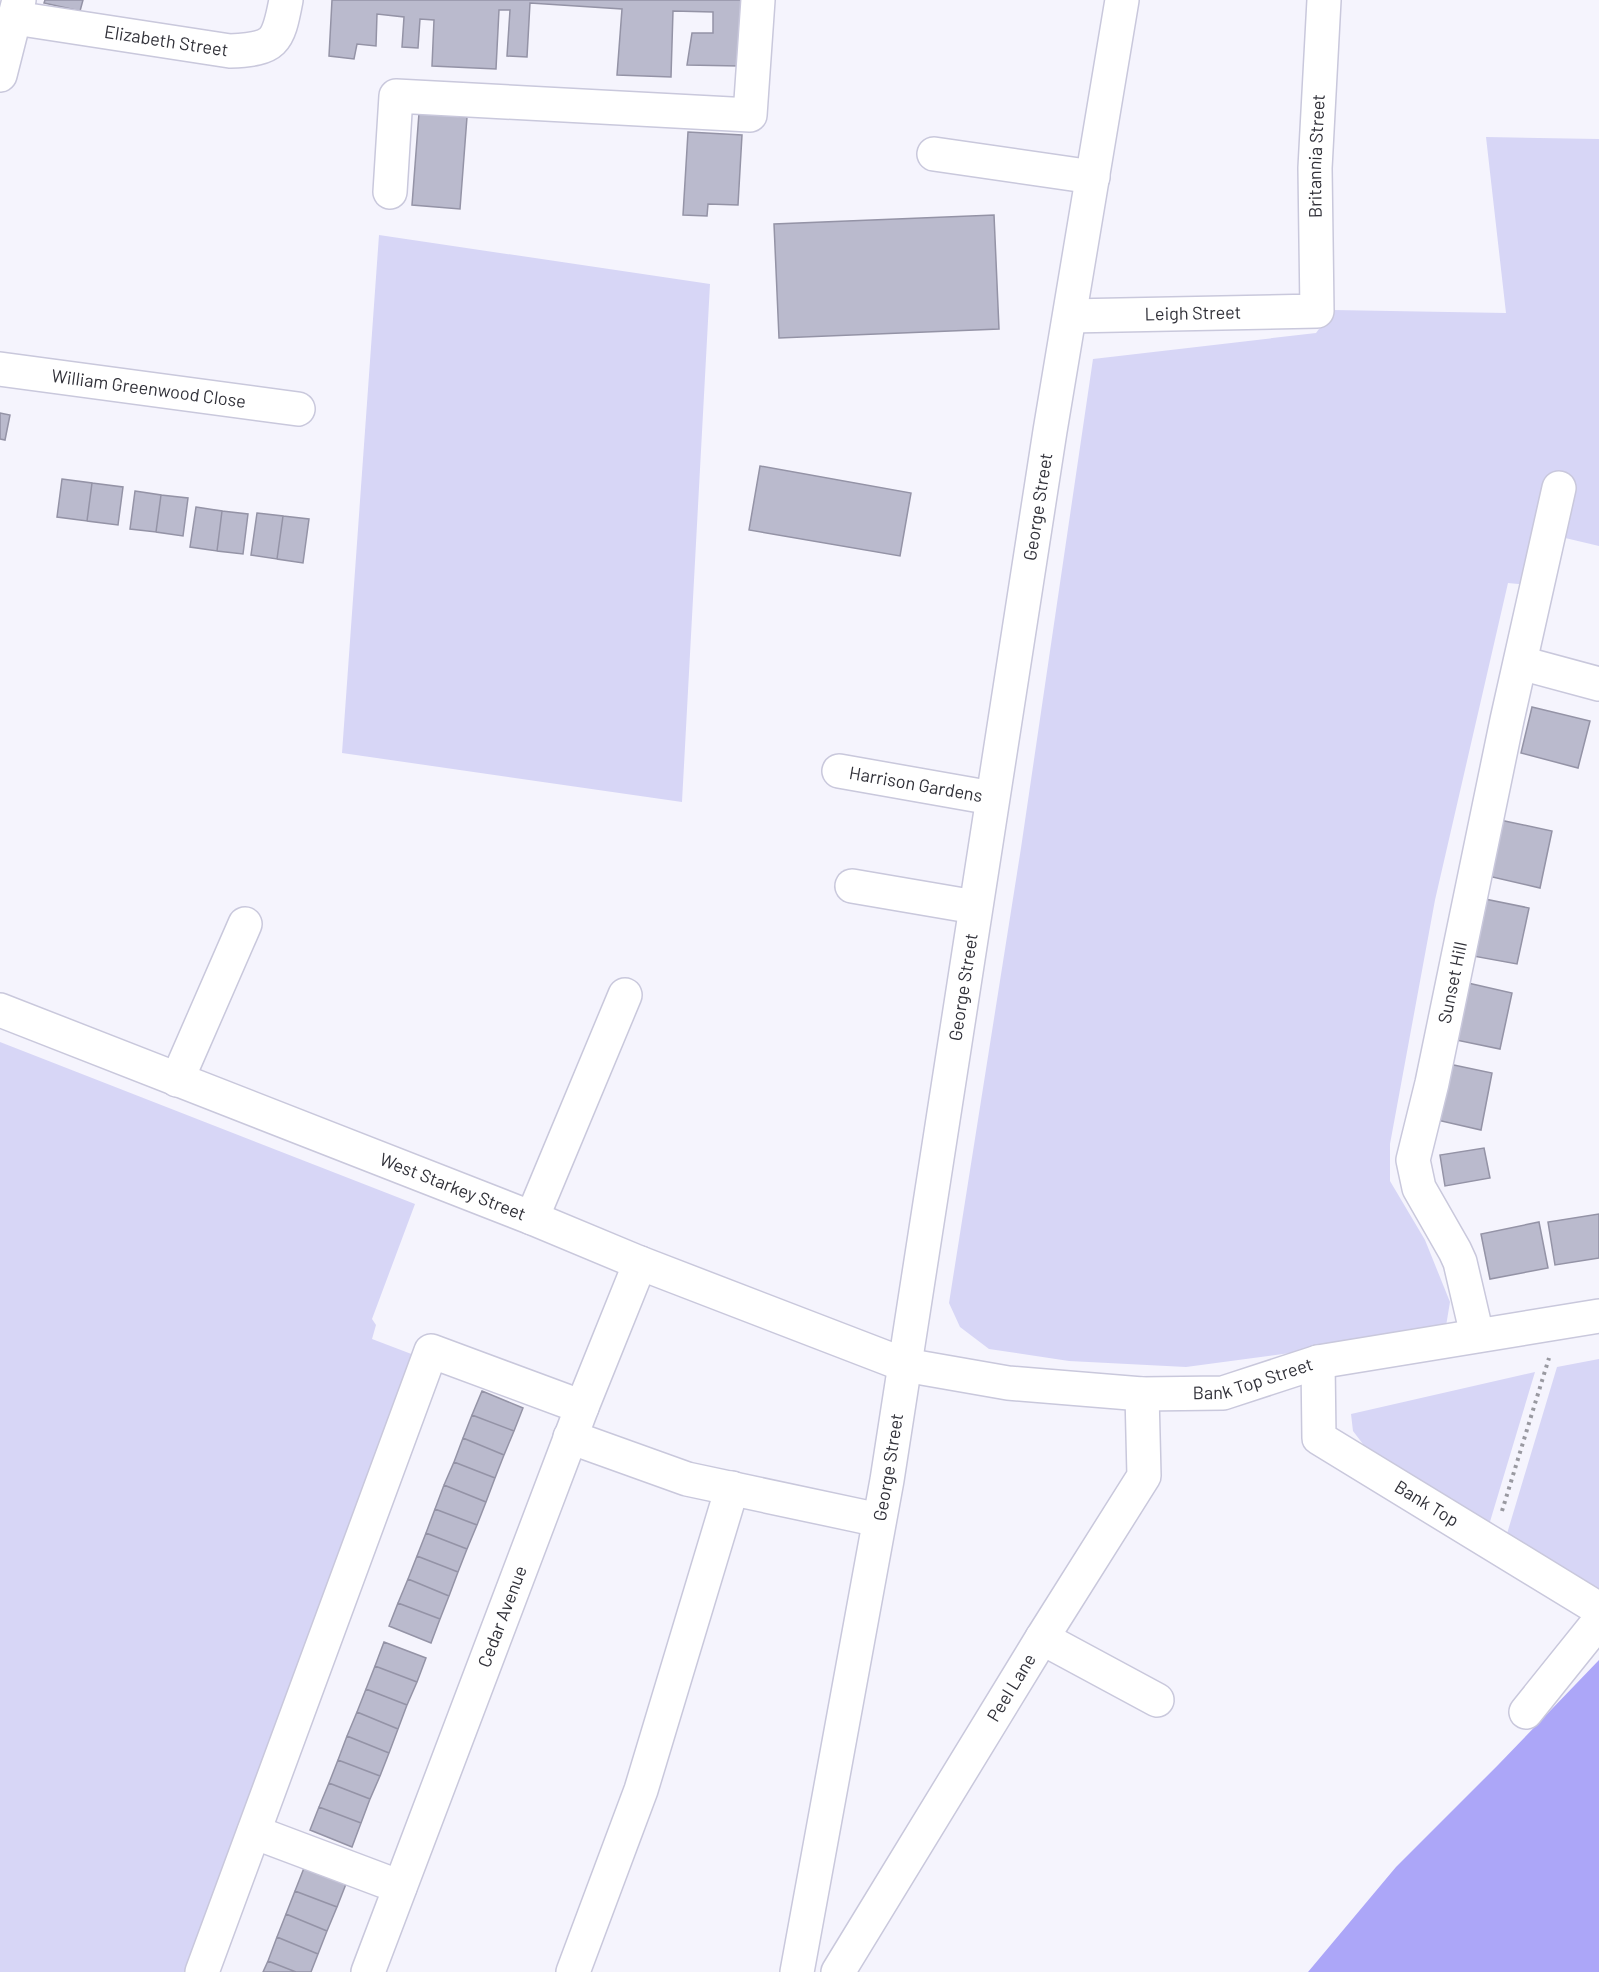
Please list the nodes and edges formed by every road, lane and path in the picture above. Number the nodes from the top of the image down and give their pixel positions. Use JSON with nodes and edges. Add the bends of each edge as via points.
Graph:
{"nodes":[{"id":1,"x":286,"y":0,"type":"edge"},
{"id":2,"x":758,"y":0,"type":"edge"},
{"id":3,"x":1122,"y":0,"type":"edge"},
{"id":4,"x":1324,"y":0,"type":"edge"},
{"id":5,"x":17,"y":9,"type":"edge"},
{"id":6,"x":0,"y":75,"type":"edge"},
{"id":7,"x":934,"y":154,"type":"dead end"},
{"id":8,"x":1093,"y":177,"type":"junction"},
{"id":9,"x":390,"y":192,"type":"dead end"},
{"id":10,"x":1317,"y":311,"type":"joint"},
{"id":11,"x":1070,"y":316,"type":"junction"},
{"id":12,"x":0,"y":369,"type":"edge"},
{"id":13,"x":298,"y":409,"type":"dead end"},
{"id":14,"x":1559,"y":488,"type":"dead end"},
{"id":15,"x":1521,"y":663,"type":"junction"},
{"id":16,"x":1599,"y":684,"type":"edge"},
{"id":17,"x":839,"y":771,"type":"dead end"},
{"id":18,"x":992,"y":798,"type":"junction"},
{"id":19,"x":852,"y":886,"type":"dead end"},
{"id":20,"x":975,"y":907,"type":"junction"},
{"id":21,"x":244,"y":924,"type":"dead end"},
{"id":22,"x":625,"y":995,"type":"dead end"},
{"id":23,"x":0,"y":1010,"type":"edge"},
{"id":24,"x":177,"y":1080,"type":"junction"},
{"id":25,"x":532,"y":1218,"type":"junction"},
{"id":26,"x":640,"y":1263,"type":"junction"},
{"id":27,"x":1599,"y":1316,"type":"edge"},
{"id":28,"x":1559,"y":1323,"type":"junction"},
{"id":29,"x":1477,"y":1335,"type":"junction"},
{"id":30,"x":1318,"y":1362,"type":"junction"},
{"id":31,"x":905,"y":1365,"type":"junction"},
{"id":32,"x":1142,"y":1394,"type":"junction"},
{"id":33,"x":582,"y":1407,"type":"junction"},
{"id":34,"x":570,"y":1437,"type":"junction"},
{"id":35,"x":732,"y":1488,"type":"junction"},
{"id":36,"x":879,"y":1520,"type":"junction"},
{"id":37,"x":1493,"y":1544,"type":"junction"},
{"id":38,"x":1599,"y":1609,"type":"edge"},
{"id":39,"x":1599,"y":1621,"type":"edge"},
{"id":40,"x":1042,"y":1638,"type":"junction"},
{"id":41,"x":1157,"y":1700,"type":"dead end"},
{"id":42,"x":1526,"y":1712,"type":"dead end"},
{"id":43,"x":254,"y":1832,"type":"junction"},
{"id":44,"x":400,"y":1887,"type":"junction"},
{"id":45,"x":202,"y":1972,"type":"edge"},
{"id":46,"x":369,"y":1972,"type":"edge"},
{"id":47,"x":573,"y":1972,"type":"edge"},
{"id":48,"x":797,"y":1972,"type":"edge"},
{"id":49,"x":838,"y":1972,"type":"edge"}],
"edges":[{"from":1,"to":5,"type":"street","name":"Elizabeth Street","via":[[282,23],[271,43],[257,50],[230,51]]},
{"from":2,"to":9,"type":"street","via":[[750,115],[396,96]]},
{"from":3,"to":8,"type":"street","name":"George Street"},
{"from":4,"to":10,"type":"street","name":"Britannia Street","via":[[1315,168]]},
{"from":5,"to":6,"type":"street"},
{"from":7,"to":8,"type":"street"},
{"from":8,"to":11,"type":"street","name":"George Street"},
{"from":10,"to":11,"type":"street","name":"Leigh Street"},
{"from":11,"to":18,"type":"street","name":"George Street"},
{"from":12,"to":13,"type":"street","name":"William Greenwood Close"},
{"from":14,"to":15,"type":"street","name":"Sunset Hill"},
{"from":15,"to":16,"type":"street"},
{"from":15,"to":29,"type":"street","name":"Sunset Hill","via":[[1413,1160],[1419,1188],[1460,1262]]},
{"from":17,"to":18,"type":"street","name":"Harrison Gardens"},
{"from":18,"to":20,"type":"street","name":"George Street"},
{"from":19,"to":20,"type":"street"},
{"from":20,"to":31,"type":"street","name":"George Street"},
{"from":21,"to":24,"type":"street"},
{"from":22,"to":25,"type":"street"},
{"from":23,"to":24,"type":"street","name":"West Starkey Street"},
{"from":24,"to":25,"type":"street","name":"West Starkey Street"},
{"from":25,"to":26,"type":"street","name":"West Starkey Street"},
{"from":26,"to":31,"type":"street","name":"West Starkey Street"},
{"from":26,"to":33,"type":"street","name":"Cedar Avenue"},
{"from":27,"to":28,"type":"street","name":"Bank Top Street"},
{"from":28,"to":29,"type":"street","name":"Bank Top Street"},
{"from":28,"to":37,"type":"path"},
{"from":29,"to":30,"type":"street","name":"Bank Top Street"},
{"from":30,"to":32,"type":"street","name":"Bank Top Street","via":[[1224,1393]]},
{"from":30,"to":37,"type":"street","name":"Bank Top","via":[[1319,1438]]},
{"from":31,"to":32,"type":"street","name":"Bank Top Street","via":[[1008,1383]]},
{"from":31,"to":36,"type":"street","name":"George Street"},
{"from":32,"to":40,"type":"street","name":"Peel Lane","via":[[1144,1476]]},
{"from":33,"to":34,"type":"street","name":"Cedar Avenue"},
{"from":33,"to":43,"type":"street","via":[[431,1351]]},
{"from":34,"to":35,"type":"street","via":[[687,1479]]},
{"from":34,"to":44,"type":"street","name":"Cedar Avenue"},
{"from":35,"to":36,"type":"street"},
{"from":35,"to":47,"type":"street","via":[[641,1790]]},
{"from":36,"to":48,"type":"street","name":"George Street"},
{"from":37,"to":38,"type":"street","name":"Bank Top"},
{"from":39,"to":42,"type":"street"},
{"from":40,"to":41,"type":"street"},
{"from":40,"to":49,"type":"street","name":"Peel Lane"},
{"from":43,"to":44,"type":"street"},
{"from":43,"to":45,"type":"street"},
{"from":44,"to":46,"type":"street","name":"Cedar Avenue"}]}
